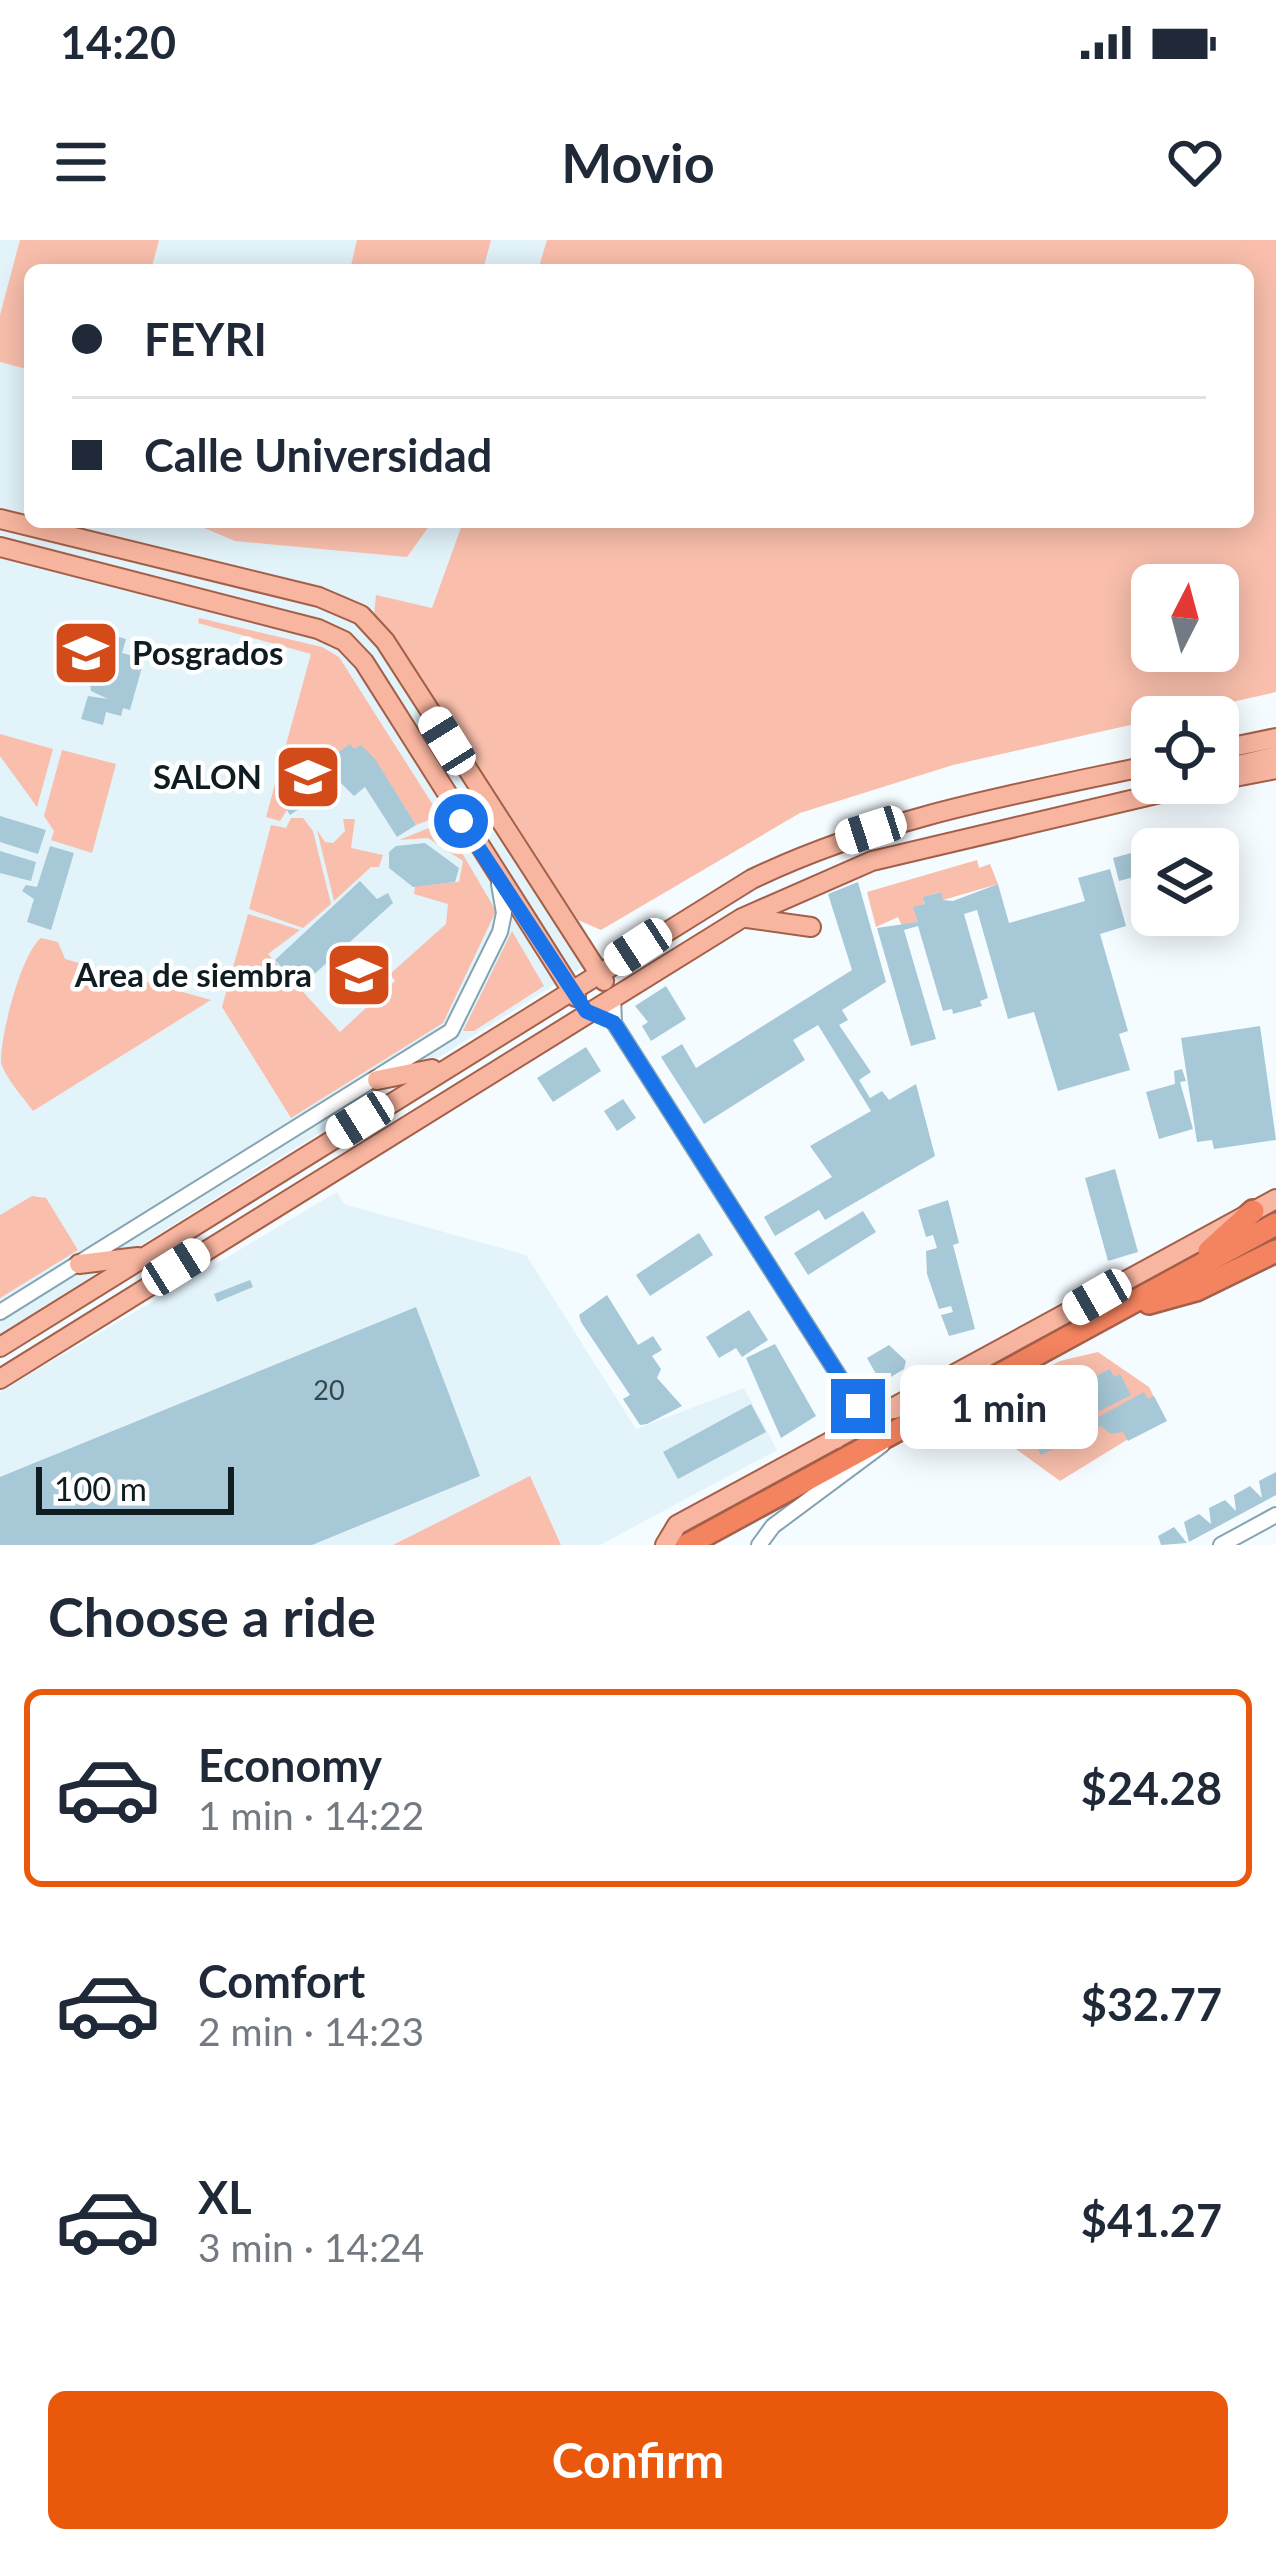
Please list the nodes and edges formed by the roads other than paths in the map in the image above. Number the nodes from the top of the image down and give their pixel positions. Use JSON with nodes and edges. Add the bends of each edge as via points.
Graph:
{"nodes":[{"id":1,"x":37,"y":528,"type":"edge"},
{"id":2,"x":0,"y":547,"type":"edge"},
{"id":3,"x":120,"y":548,"type":"junction"},
{"id":4,"x":114,"y":575,"type":"junction"},
{"id":5,"x":1275,"y":743,"type":"edge"},
{"id":6,"x":1239,"y":747,"type":"edge"},
{"id":7,"x":1239,"y":760,"type":"edge"},
{"id":8,"x":1276,"y":769,"type":"edge"},
{"id":9,"x":1131,"y":770,"type":"edge"},
{"id":10,"x":1239,"y":776,"type":"edge"},
{"id":11,"x":1130,"y":797,"type":"edge"},
{"id":12,"x":497,"y":879,"type":"junction"},
{"id":13,"x":723,"y":895,"type":"junction"},
{"id":14,"x":742,"y":918,"type":"junction"},
{"id":15,"x":811,"y":927,"type":"dead end"},
{"id":16,"x":598,"y":972,"type":"junction"},
{"id":17,"x":643,"y":978,"type":"junction"},
{"id":18,"x":564,"y":993,"type":"junction"},
{"id":19,"x":613,"y":996,"type":"junction"},
{"id":20,"x":586,"y":1011,"type":"junction"},
{"id":21,"x":614,"y":1023,"type":"junction"},
{"id":22,"x":518,"y":1056,"type":"junction"},
{"id":23,"x":443,"y":1067,"type":"junction"},
{"id":24,"x":377,"y":1080,"type":"junction"},
{"id":25,"x":360,"y":1120,"type":"junction"},
{"id":26,"x":374,"y":1144,"type":"junction"},
{"id":27,"x":1276,"y":1199,"type":"edge"},
{"id":28,"x":1253,"y":1211,"type":"junction"},
{"id":29,"x":1276,"y":1224,"type":"edge"},
{"id":30,"x":1276,"y":1251,"type":"edge"},
{"id":31,"x":143,"y":1257,"type":"junction"},
{"id":32,"x":79,"y":1264,"type":"junction"},
{"id":33,"x":1186,"y":1273,"type":"junction"},
{"id":34,"x":1120,"y":1309,"type":"junction"},
{"id":35,"x":0,"y":1312,"type":"edge"},
{"id":36,"x":0,"y":1347,"type":"edge"},
{"id":37,"x":0,"y":1379,"type":"edge"},
{"id":38,"x":858,"y":1406,"type":"junction"},
{"id":39,"x":895,"y":1409,"type":"junction"},
{"id":40,"x":890,"y":1436,"type":"junction"},
{"id":41,"x":835,"y":1442,"type":"junction"},
{"id":42,"x":1276,"y":1515,"type":"edge"},
{"id":43,"x":682,"y":1535,"type":"edge"},
{"id":44,"x":665,"y":1545,"type":"edge"},
{"id":45,"x":759,"y":1545,"type":"edge"},
{"id":46,"x":1221,"y":1545,"type":"edge"}],
"edges":[{"from":1,"to":3,"type":"main road"},
{"from":2,"to":4,"type":"main road"},
{"from":3,"to":4,"type":"street"},
{"from":3,"to":16,"type":"main road","via":[[319,597],[361,615],[386,640]]},
{"from":4,"to":12,"type":"main road","via":[[344,641]]},
{"from":5,"to":6,"type":"main road"},
{"from":5,"to":7,"type":"main road"},
{"from":8,"to":10,"type":"main road"},
{"from":9,"to":13,"type":"main road","via":[[899,821],[805,853]]},
{"from":11,"to":14,"type":"main road","via":[[872,861]]},
{"from":12,"to":18,"type":"main road"},
{"from":12,"to":24,"type":"street","via":[[503,922],[462,1015]]},
{"from":13,"to":16,"type":"main road"},
{"from":13,"to":17,"type":"main road","via":[[699,923],[633,965],[632,975]]},
{"from":14,"to":15,"type":"main road"},
{"from":14,"to":17,"type":"main road"},
{"from":16,"to":18,"type":"main road"},
{"from":16,"to":19,"type":"main road"},
{"from":17,"to":19,"type":"main road"},
{"from":18,"to":20,"type":"main road"},
{"from":18,"to":22,"type":"main road","via":[[563,1012]]},
{"from":18,"to":23,"type":"main road"},
{"from":19,"to":20,"type":"main road"},
{"from":19,"to":21,"type":"street"},
{"from":20,"to":21,"type":"street"},
{"from":20,"to":22,"type":"main road"},
{"from":21,"to":38,"type":"street"},
{"from":22,"to":26,"type":"main road"},
{"from":23,"to":24,"type":"main road"},
{"from":23,"to":25,"type":"main road"},
{"from":24,"to":32,"type":"street"},
{"from":25,"to":26,"type":"main road"},
{"from":25,"to":31,"type":"main road"},
{"from":26,"to":37,"type":"main road"},
{"from":27,"to":28,"type":"main road"},
{"from":28,"to":33,"type":"highway"},
{"from":28,"to":39,"type":"main road"},
{"from":29,"to":33,"type":"highway"},
{"from":30,"to":34,"type":"highway","via":[[1196,1290]]},
{"from":31,"to":32,"type":"main road"},
{"from":31,"to":36,"type":"main road"},
{"from":32,"to":35,"type":"street"},
{"from":33,"to":34,"type":"highway"},
{"from":34,"to":40,"type":"highway"},
{"from":38,"to":39,"type":"main road"},
{"from":38,"to":41,"type":"main road"},
{"from":39,"to":41,"type":"main road"},
{"from":40,"to":43,"type":"highway"},
{"from":40,"to":45,"type":"street"},
{"from":41,"to":43,"type":"main road"},
{"from":42,"to":46,"type":"street"},
{"from":43,"to":44,"type":"main road"}]}
